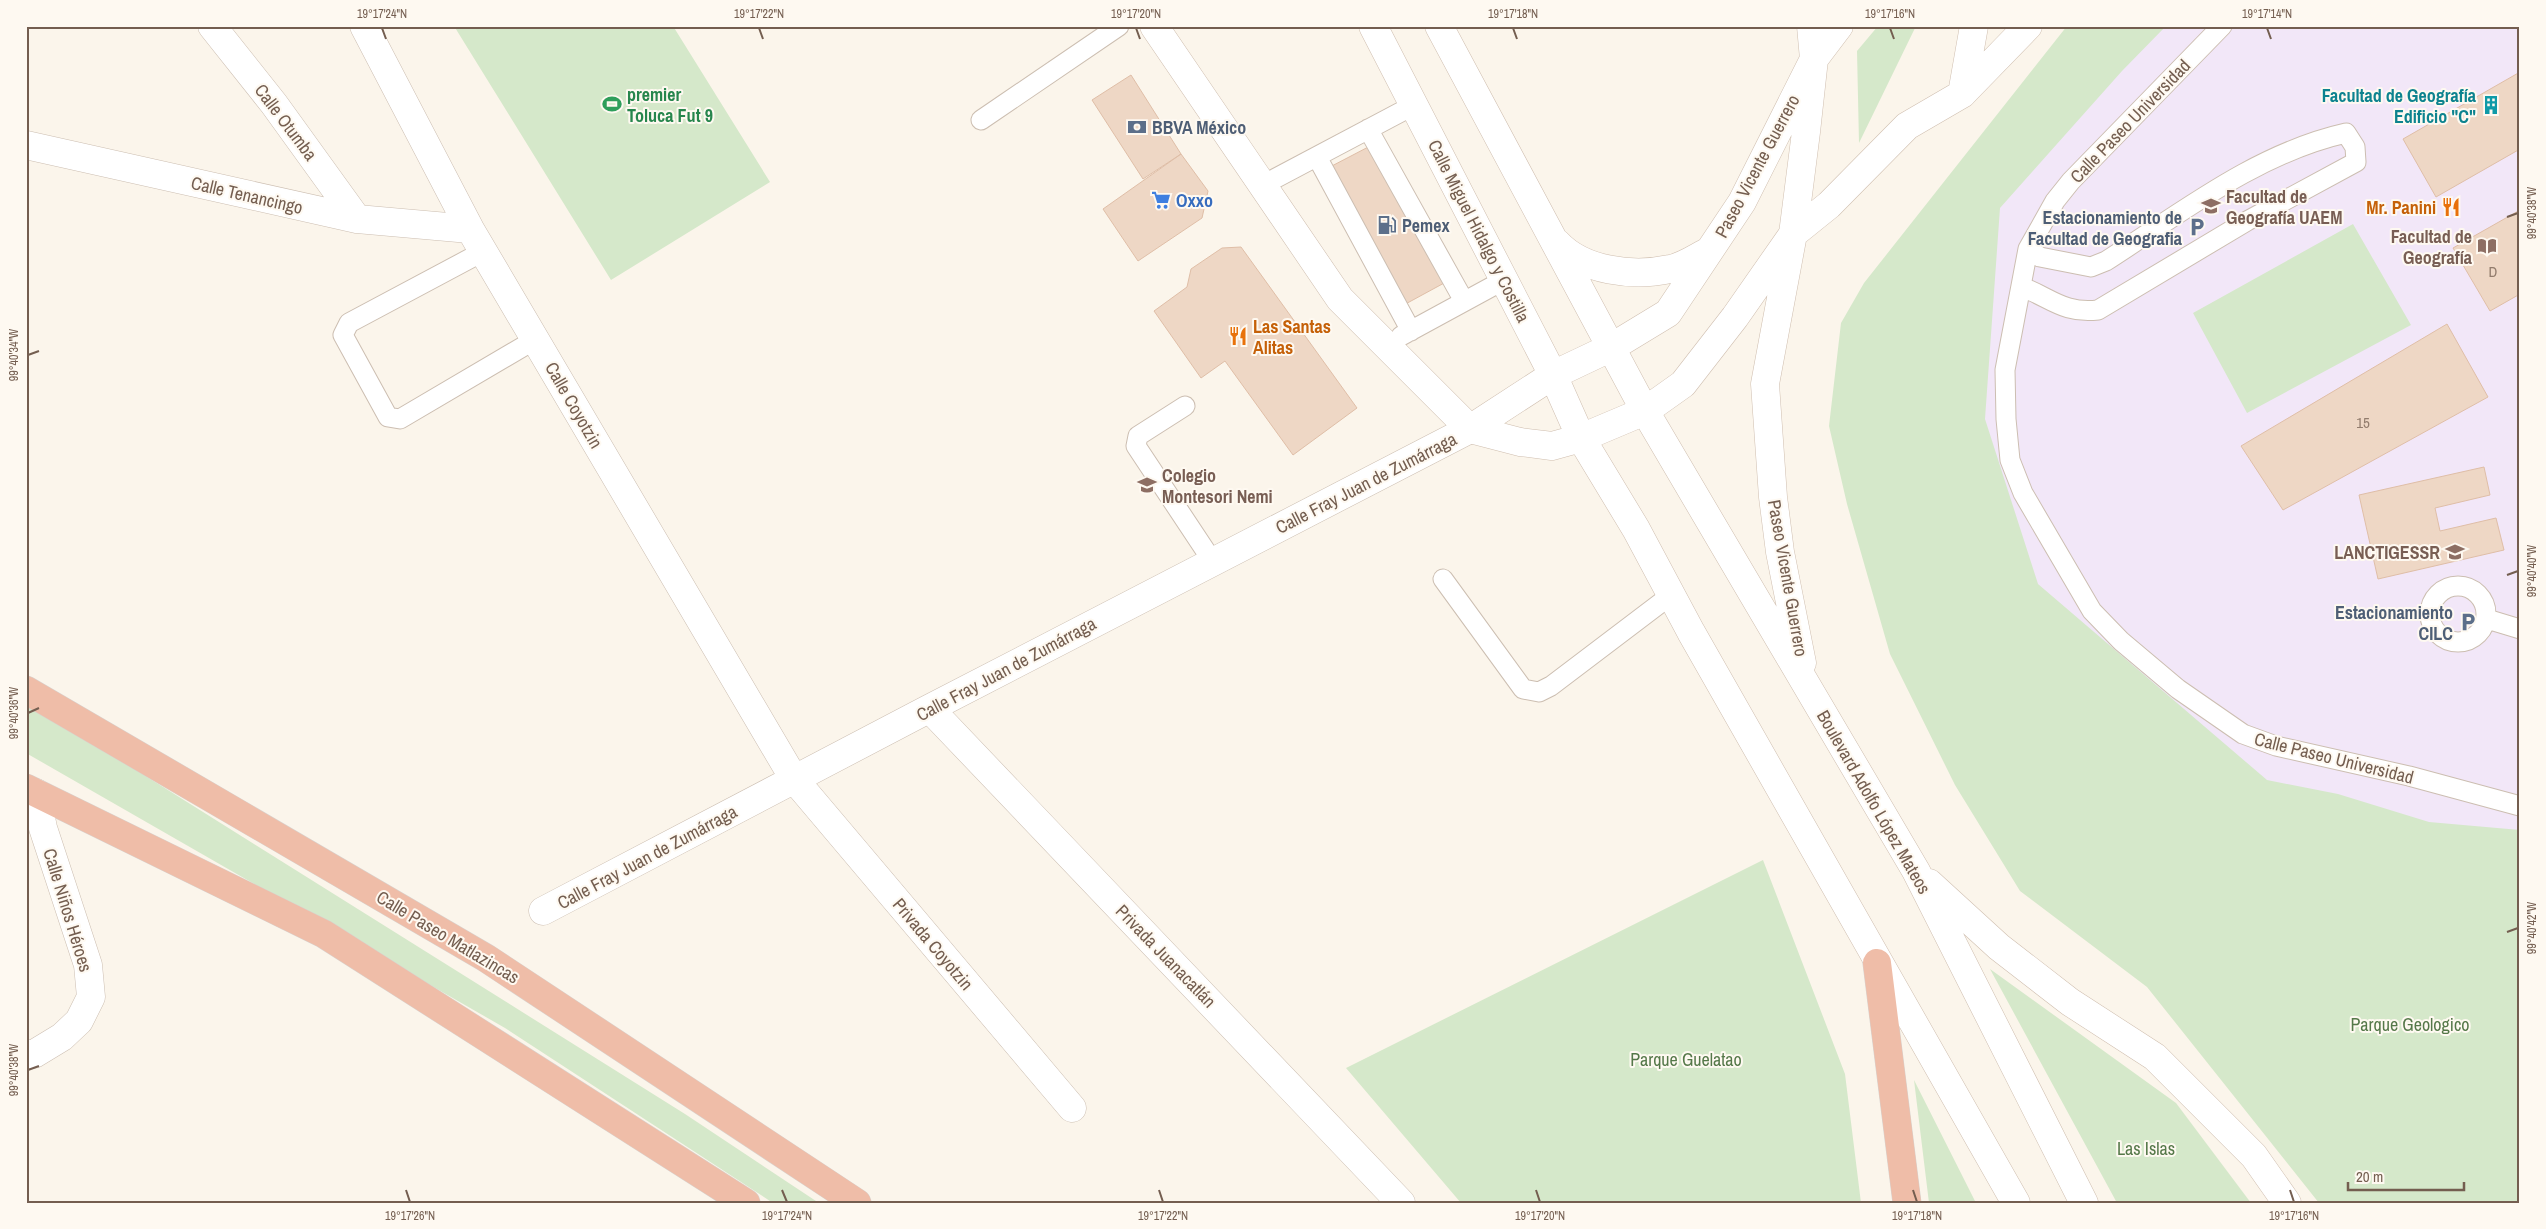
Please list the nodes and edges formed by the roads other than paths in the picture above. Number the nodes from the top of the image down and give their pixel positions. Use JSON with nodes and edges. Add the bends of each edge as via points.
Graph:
{"nodes":[{"id":1,"x":212,"y":26,"type":"edge"},
{"id":2,"x":364,"y":26,"type":"edge"},
{"id":3,"x":1119,"y":26,"type":"edge"},
{"id":4,"x":1154,"y":26,"type":"edge"},
{"id":5,"x":1374,"y":26,"type":"edge"},
{"id":6,"x":1439,"y":26,"type":"edge"},
{"id":7,"x":1811,"y":26,"type":"edge"},
{"id":8,"x":1839,"y":26,"type":"edge"},
{"id":9,"x":1974,"y":26,"type":"edge"},
{"id":10,"x":2028,"y":26,"type":"edge"},
{"id":11,"x":2222,"y":26,"type":"edge"},
{"id":12,"x":1814,"y":59,"type":"junction"},
{"id":13,"x":1962,"y":94,"type":"junction"},
{"id":14,"x":1414,"y":105,"type":"junction"},
{"id":15,"x":981,"y":120,"type":"dead end"},
{"id":16,"x":1368,"y":129,"type":"junction"},
{"id":17,"x":26,"y":145,"type":"edge"},
{"id":18,"x":1317,"y":157,"type":"junction"},
{"id":19,"x":1261,"y":186,"type":"junction"},
{"id":20,"x":357,"y":219,"type":"junction"},
{"id":21,"x":1548,"y":234,"type":"junction"},
{"id":22,"x":1793,"y":234,"type":"junction"},
{"id":23,"x":477,"y":240,"type":"junction"},
{"id":24,"x":1711,"y":250,"type":"junction"},
{"id":25,"x":2028,"y":250,"type":"junction"},
{"id":26,"x":1504,"y":280,"type":"junction"},
{"id":27,"x":2022,"y":287,"type":"junction"},
{"id":28,"x":1464,"y":301,"type":"junction"},
{"id":29,"x":1411,"y":331,"type":"junction"},
{"id":30,"x":536,"y":339,"type":"junction"},
{"id":31,"x":1384,"y":345,"type":"junction"},
{"id":32,"x":1612,"y":347,"type":"junction"},
{"id":33,"x":1553,"y":375,"type":"junction"},
{"id":34,"x":1185,"y":406,"type":"dead end"},
{"id":35,"x":1645,"y":412,"type":"junction"},
{"id":36,"x":1470,"y":429,"type":"junction"},
{"id":37,"x":1581,"y":438,"type":"junction"},
{"id":38,"x":1213,"y":562,"type":"junction"},
{"id":39,"x":1442,"y":579,"type":"dead end"},
{"id":40,"x":1671,"y":594,"type":"junction"},
{"id":41,"x":2487,"y":619,"type":"dead end"},
{"id":42,"x":2520,"y":629,"type":"edge"},
{"id":43,"x":1806,"y":684,"type":"junction"},
{"id":44,"x":26,"y":690,"type":"edge"},
{"id":45,"x":931,"y":710,"type":"junction"},
{"id":46,"x":794,"y":779,"type":"junction"},
{"id":47,"x":31,"y":790,"type":"edge"},
{"id":48,"x":2520,"y":806,"type":"edge"},
{"id":49,"x":34,"y":825,"type":"edge"},
{"id":50,"x":1916,"y":871,"type":"junction"},
{"id":51,"x":544,"y":911,"type":"dead end"},
{"id":52,"x":1877,"y":963,"type":"junction"},
{"id":53,"x":26,"y":1054,"type":"edge"},
{"id":54,"x":1072,"y":1108,"type":"dead end"},
{"id":55,"x":746,"y":1203,"type":"edge"},
{"id":56,"x":857,"y":1203,"type":"edge"},
{"id":57,"x":1401,"y":1203,"type":"edge"},
{"id":58,"x":1907,"y":1203,"type":"edge"},
{"id":59,"x":2016,"y":1203,"type":"edge"},
{"id":60,"x":2084,"y":1203,"type":"edge"},
{"id":61,"x":2287,"y":1203,"type":"edge"}],
"edges":[{"from":1,"to":20,"type":"main road","name":"Calle Otumba","via":[[274,104]]},
{"from":2,"to":23,"type":"main road","name":"Calle Coyotzin"},
{"from":3,"to":15,"type":"lane"},
{"from":4,"to":19,"type":"main road"},
{"from":5,"to":14,"type":"main road","name":"Calle Miguel Hidalgo y Costilla"},
{"from":6,"to":21,"type":"main road"},
{"from":7,"to":12,"type":"main road","name":"Paseo Vicente Guerrero"},
{"from":8,"to":12,"type":"main road","name":"Paseo Vicente Guerrero"},
{"from":9,"to":13,"type":"main road"},
{"from":10,"to":13,"type":"main road"},
{"from":11,"to":25,"type":"lane","name":"Calle Paseo Universidad","via":[[2071,181],[2055,201]]},
{"from":12,"to":22,"type":"main road","name":"Paseo Vicente Guerrero"},
{"from":12,"to":24,"type":"main road","name":"Paseo Vicente Guerrero","via":[[1742,202]]},
{"from":13,"to":22,"type":"main road","via":[[1907,126],[1829,205]]},
{"from":14,"to":16,"type":"lane"},
{"from":14,"to":26,"type":"main road","name":"Calle Miguel Hidalgo y Costilla"},
{"from":16,"to":18,"type":"lane"},
{"from":16,"to":28,"type":"lane"},
{"from":17,"to":20,"type":"main road","name":"Calle Tenancingo"},
{"from":18,"to":19,"type":"lane"},
{"from":18,"to":29,"type":"lane"},
{"from":19,"to":31,"type":"main road","via":[[1340,299]]},
{"from":20,"to":23,"type":"main road","name":"Calle Tenancingo"},
{"from":21,"to":24,"type":"main road","via":[[1579,259],[1616,271],[1672,269]]},
{"from":21,"to":32,"type":"main road"},
{"from":22,"to":35,"type":"main road","via":[[1683,384]]},
{"from":22,"to":43,"type":"main road","name":"Paseo Vicente Guerrero","via":[[1765,384],[1780,552]]},
{"from":23,"to":30,"type":"main road","name":"Calle Coyotzin"},
{"from":23,"to":30,"type":"lane","via":[[349,323],[343,335],[388,417],[400,419]]},
{"from":24,"to":32,"type":"main road","name":"Paseo Vicente Guerrero","via":[[1668,313]]},
{"from":25,"to":27,"type":"lane","name":"Calle Paseo Universidad"},
{"from":25,"to":27,"type":"lane","via":[[2040,258],[2091,267],[2106,261],[2246,172],[2314,140],[2346,133],[2354,147],[2356,162],[2247,221],[2098,310],[2081,312],[2059,306]]},
{"from":26,"to":28,"type":"lane"},
{"from":26,"to":33,"type":"main road","name":"Calle Miguel Hidalgo y Costilla"},
{"from":27,"to":48,"type":"lane","name":"Calle Paseo Universidad","via":[[2005,370],[2010,460],[2023,493],[2092,611],[2121,641],[2178,689],[2243,734],[2276,746],[2409,776]]},
{"from":28,"to":29,"type":"lane"},
{"from":29,"to":31,"type":"lane"},
{"from":30,"to":46,"type":"main road","name":"Calle Coyotzin"},
{"from":31,"to":36,"type":"main road"},
{"from":32,"to":33,"type":"main road","name":"Paseo Vicente Guerrero"},
{"from":32,"to":35,"type":"main road"},
{"from":33,"to":36,"type":"main road","name":"Paseo Vicente Guerrero"},
{"from":33,"to":37,"type":"main road","name":"Calle Miguel Hidalgo y Costilla"},
{"from":34,"to":38,"type":"lane","via":[[1138,436],[1136,446]]},
{"from":35,"to":37,"type":"main road"},
{"from":35,"to":43,"type":"main road","name":"Boulevard Adolfo López Mateos"},
{"from":36,"to":37,"type":"main road","via":[[1520,442],[1552,446]]},
{"from":36,"to":38,"type":"main road","name":"Calle Fray Juan de Zumárraga"},
{"from":37,"to":40,"type":"main road"},
{"from":38,"to":45,"type":"main road","name":"Calle Fray Juan de Zumárraga","via":[[1019,660]]},
{"from":39,"to":40,"type":"lane","via":[[1523,689],[1539,692]]},
{"from":40,"to":52,"type":"main road"},
{"from":41,"to":42,"type":"lane"},
{"from":43,"to":50,"type":"main road","name":"Boulevard Adolfo López Mateos"},
{"from":44,"to":56,"type":"highway","name":"Calle Paseo Matlazincas","via":[[486,958]]},
{"from":45,"to":46,"type":"main road","name":"Calle Fray Juan de Zumárraga"},
{"from":45,"to":57,"type":"main road","name":"Privada Juanacatlán"},
{"from":46,"to":51,"type":"main road","name":"Calle Fray Juan de Zumárraga"},
{"from":46,"to":54,"type":"main road","name":"Privada Coyotzin"},
{"from":47,"to":49,"type":"main road","name":"Calle Niños Héroes"},
{"from":47,"to":55,"type":"highway","via":[[324,934]]},
{"from":49,"to":53,"type":"main road","name":"Calle Niños Héroes","via":[[88,964],[91,997],[79,1021],[62,1037],[34,1054]]},
{"from":50,"to":60,"type":"main road","name":"Boulevard Adolfo López Mateos"},
{"from":50,"to":61,"type":"main road","via":[[1998,947],[2070,1002],[2155,1056],[2254,1156]]},
{"from":52,"to":58,"type":"highway"},
{"from":52,"to":59,"type":"main road"}]}
